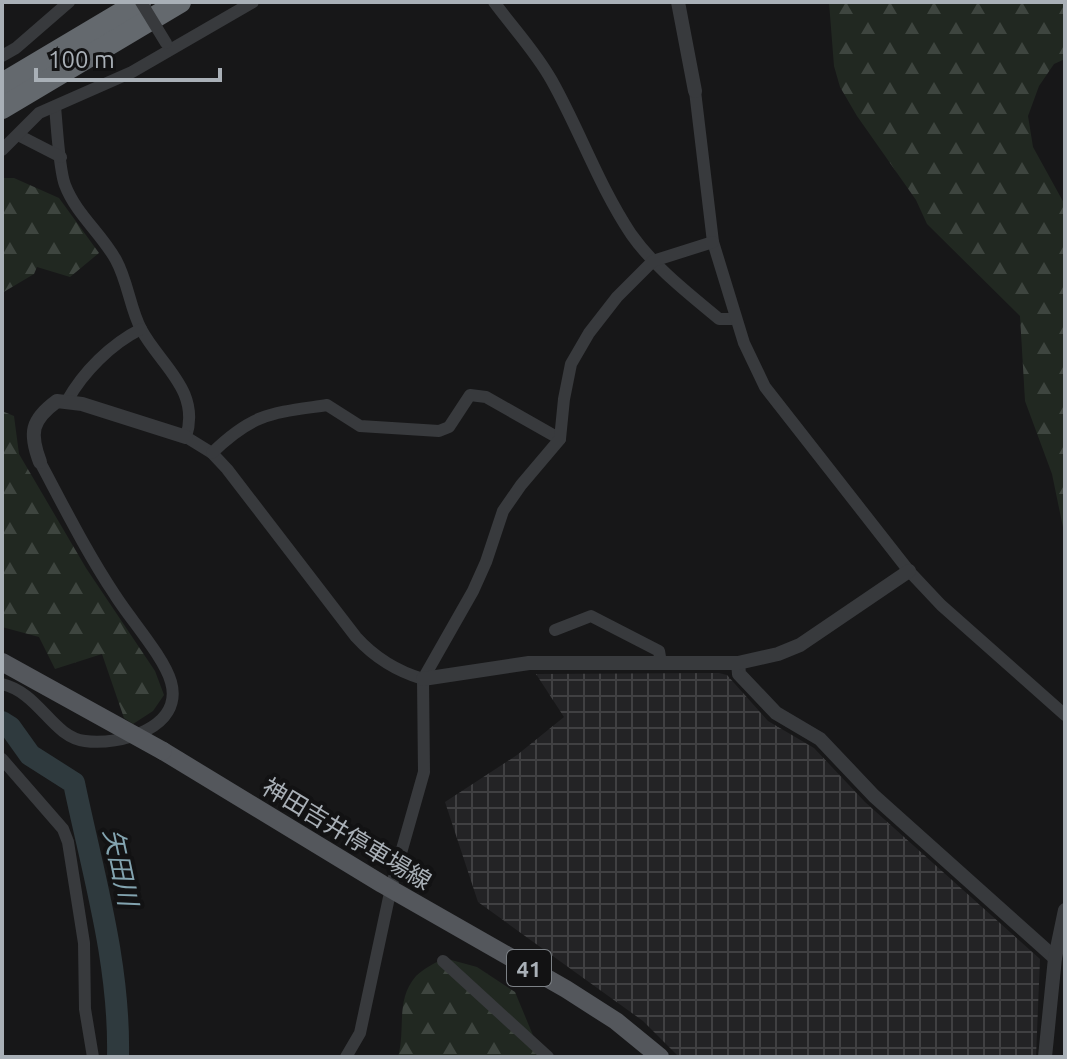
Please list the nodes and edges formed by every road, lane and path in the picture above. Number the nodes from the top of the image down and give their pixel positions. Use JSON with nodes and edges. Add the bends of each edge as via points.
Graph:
{"nodes":[{"id":1,"x":69,"y":2,"type":"edge"},
{"id":2,"x":140,"y":2,"type":"edge"},
{"id":3,"x":180,"y":2,"type":"edge"},
{"id":4,"x":253,"y":2,"type":"edge"},
{"id":5,"x":494,"y":2,"type":"edge"},
{"id":6,"x":678,"y":2,"type":"edge"},
{"id":7,"x":168,"y":46,"type":"junction"},
{"id":8,"x":2,"y":56,"type":"edge"},
{"id":9,"x":2,"y":84,"type":"edge"},
{"id":10,"x":695,"y":91,"type":"joint"},
{"id":11,"x":55,"y":107,"type":"junction"},
{"id":12,"x":2,"y":108,"type":"edge"},
{"id":13,"x":18,"y":135,"type":"junction"},
{"id":14,"x":2,"y":150,"type":"edge"},
{"id":15,"x":61,"y":157,"type":"junction"},
{"id":16,"x":713,"y":242,"type":"junction"},
{"id":17,"x":653,"y":261,"type":"junction"},
{"id":18,"x":735,"y":319,"type":"junction"},
{"id":19,"x":141,"y":329,"type":"junction"},
{"id":20,"x":67,"y":401,"type":"junction"},
{"id":21,"x":186,"y":437,"type":"junction"},
{"id":22,"x":560,"y":439,"type":"junction"},
{"id":23,"x":212,"y":453,"type":"junction"},
{"id":24,"x":40,"y":462,"type":"joint"},
{"id":25,"x":909,"y":571,"type":"junction"},
{"id":26,"x":555,"y":630,"type":"dead end"},
{"id":27,"x":2,"y":662,"type":"edge"},
{"id":28,"x":661,"y":663,"type":"junction"},
{"id":29,"x":738,"y":663,"type":"junction"},
{"id":30,"x":423,"y":679,"type":"junction"},
{"id":31,"x":2,"y":684,"type":"edge"},
{"id":32,"x":1065,"y":715,"type":"edge"},
{"id":33,"x":2,"y":759,"type":"edge"},
{"id":34,"x":391,"y":888,"type":"junction"},
{"id":35,"x":1065,"y":910,"type":"edge"},
{"id":36,"x":1055,"y":958,"type":"junction"},
{"id":37,"x":443,"y":961,"type":"dead end"},
{"id":38,"x":93,"y":1057,"type":"edge"},
{"id":39,"x":346,"y":1057,"type":"edge"},
{"id":40,"x":548,"y":1057,"type":"edge"},
{"id":41,"x":660,"y":1057,"type":"edge"},
{"id":42,"x":1045,"y":1057,"type":"edge"}],
"edges":[{"from":1,"to":8,"type":"street"},
{"from":2,"to":7,"type":"street","bridge":true},
{"from":2,"to":9,"type":"highway"},
{"from":3,"to":12,"type":"highway"},
{"from":4,"to":7,"type":"street"},
{"from":5,"to":17,"type":"street","via":[[544,68],[615,208]]},
{"from":6,"to":10,"type":"street"},
{"from":7,"to":11,"type":"street","via":[[132,72]]},
{"from":10,"to":16,"type":"street"},
{"from":11,"to":13,"type":"street","via":[[39,113]]},
{"from":11,"to":15,"type":"street"},
{"from":13,"to":14,"type":"street"},
{"from":13,"to":15,"type":"street"},
{"from":15,"to":19,"type":"street","via":[[63,182],[75,207],[117,262]]},
{"from":16,"to":17,"type":"street"},
{"from":16,"to":18,"type":"street"},
{"from":17,"to":18,"type":"street","via":[[719,319]]},
{"from":17,"to":22,"type":"street","via":[[608,309],[571,364]]},
{"from":18,"to":25,"type":"street","via":[[765,387]]},
{"from":19,"to":20,"type":"street","via":[[79,380]]},
{"from":19,"to":21,"type":"street","via":[[173,371],[187,402]]},
{"from":20,"to":21,"type":"street"},
{"from":20,"to":24,"type":"street","via":[[57,401],[40,413],[33,444]]},
{"from":21,"to":23,"type":"street"},
{"from":22,"to":23,"type":"street","via":[[486,397],[470,395],[449,427],[439,431],[360,426],[327,405],[254,419]]},
{"from":22,"to":30,"type":"street","via":[[503,511],[473,591]]},
{"from":23,"to":30,"type":"street","via":[[369,651]]},
{"from":24,"to":31,"type":"street","via":[[113,593],[166,669],[173,696],[165,716],[141,735],[114,742],[83,741],[54,725],[35,701]]},
{"from":25,"to":29,"type":"street","via":[[800,645]]},
{"from":25,"to":32,"type":"street"},
{"from":26,"to":28,"type":"street","via":[[591,616],[659,651]]},
{"from":27,"to":34,"type":"main road","name":"神田吉井停車場線","number":"41","bridge":true},
{"from":28,"to":29,"type":"street"},
{"from":28,"to":30,"type":"street","via":[[529,663]]},
{"from":29,"to":36,"type":"street","via":[[739,674],[776,713],[820,739],[874,796]]},
{"from":30,"to":34,"type":"street","via":[[424,772]]},
{"from":33,"to":38,"type":"street","via":[[63,829],[68,842],[84,943],[85,1009]]},
{"from":34,"to":39,"type":"street","via":[[360,1033]]},
{"from":34,"to":41,"type":"main road","name":"神田吉井停車場線","number":"41","via":[[566,989]]},
{"from":35,"to":36,"type":"street"},
{"from":36,"to":42,"type":"street"},
{"from":37,"to":40,"type":"street"}]}
